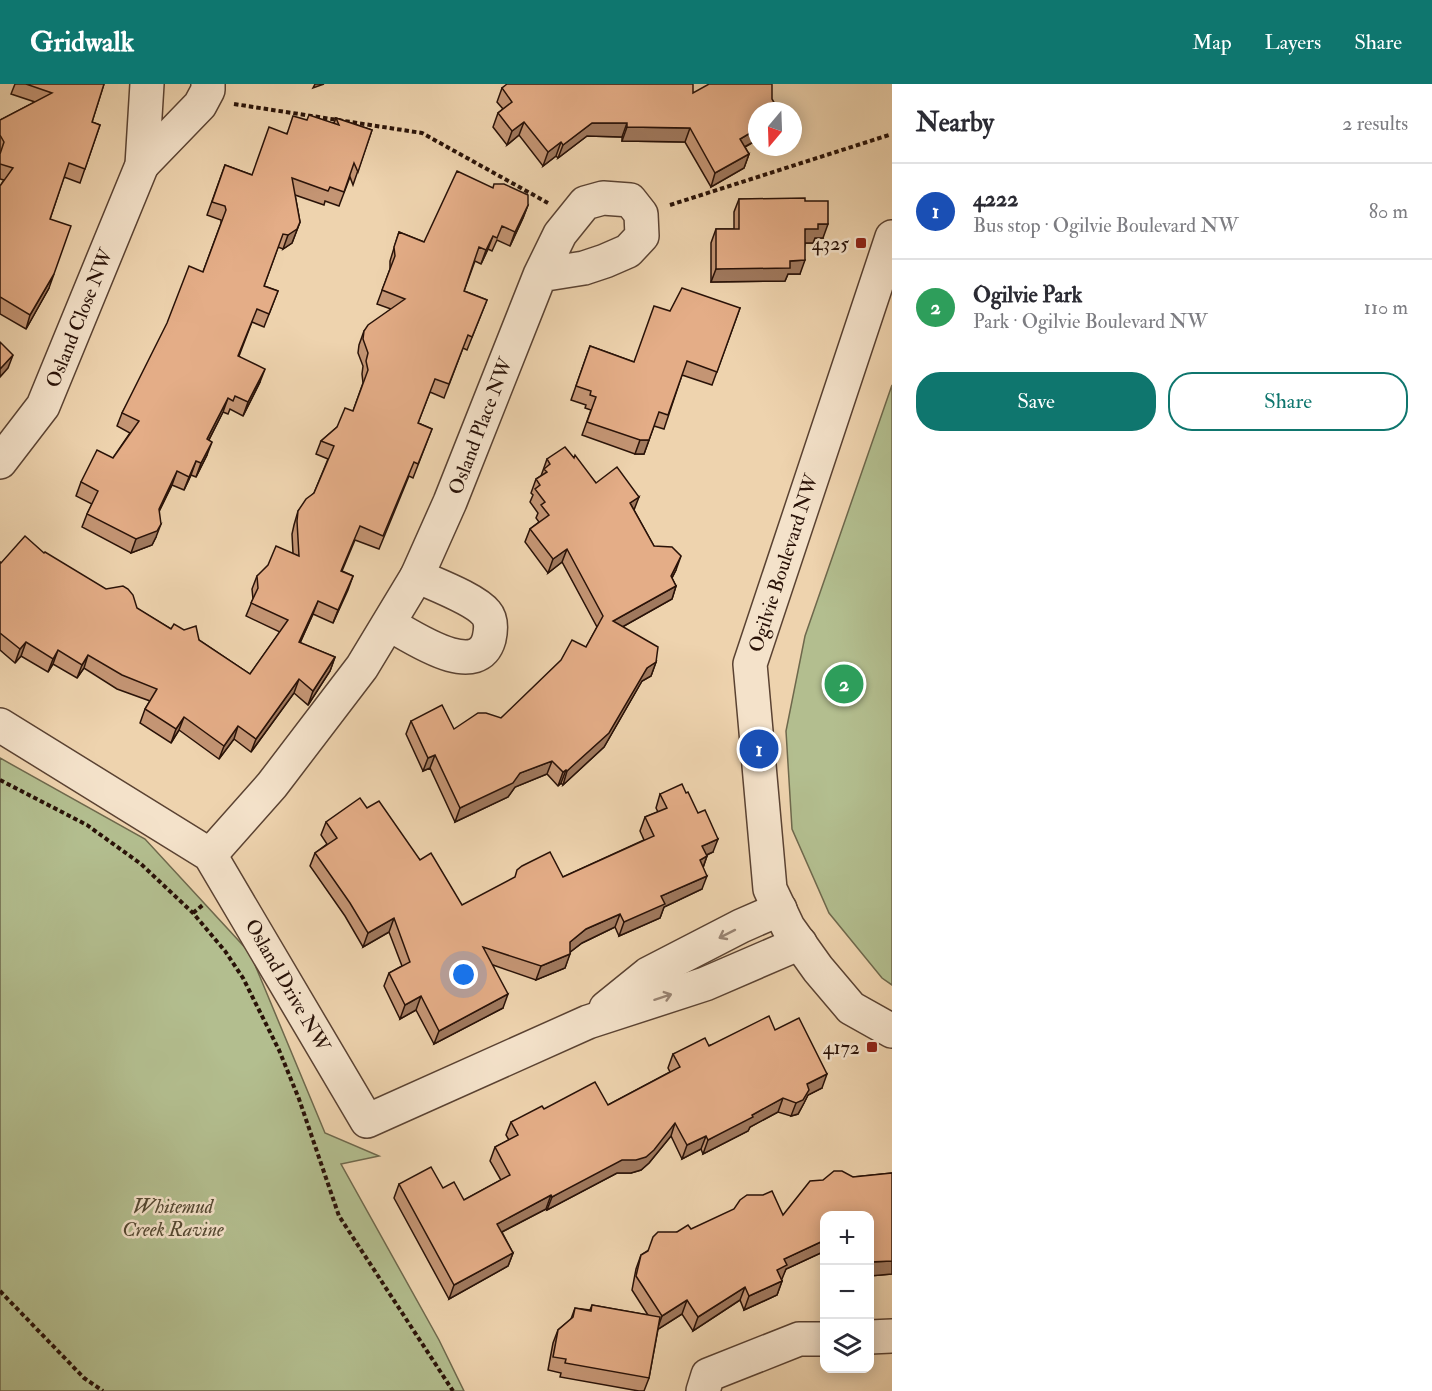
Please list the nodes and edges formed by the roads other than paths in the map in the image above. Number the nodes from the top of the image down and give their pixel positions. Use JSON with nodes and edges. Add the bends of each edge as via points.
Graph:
{"nodes":[{"id":1,"x":147,"y":84,"type":"edge"},
{"id":2,"x":218,"y":94,"type":"edge"},
{"id":3,"x":142,"y":165,"type":"junction"},
{"id":4,"x":892,"y":237,"type":"edge"},
{"id":5,"x":540,"y":275,"type":"dead end"},
{"id":6,"x":0,"y":462,"type":"edge"},
{"id":7,"x":417,"y":576,"type":"junction"},
{"id":8,"x":389,"y":624,"type":"junction"},
{"id":9,"x":0,"y":725,"type":"edge"},
{"id":10,"x":210,"y":855,"type":"junction"},
{"id":11,"x":780,"y":909,"type":"junction"},
{"id":12,"x":800,"y":943,"type":"junction"},
{"id":13,"x":588,"y":1022,"type":"junction"},
{"id":14,"x":892,"y":1031,"type":"edge"},
{"id":15,"x":892,"y":1336,"type":"edge"},
{"id":16,"x":874,"y":1337,"type":"edge"},
{"id":17,"x":820,"y":1339,"type":"edge"},
{"id":18,"x":703,"y":1391,"type":"edge"}],
"edges":[{"from":1,"to":3,"type":"street","name":"Osland Close NW"},
{"from":2,"to":3,"type":"street","name":"Osland Close NW","via":[[208,90],[200,105]]},
{"from":3,"to":6,"type":"street","name":"Osland Close NW","via":[[43,406]]},
{"from":4,"to":11,"type":"street","name":"Ogilvie Boulevard NW","via":[[750,664],[770,889]]},
{"from":5,"to":7,"type":"street","name":"Osland Place NW"},
{"from":7,"to":8,"type":"street","name":"Osland Place NW"},
{"from":7,"to":8,"type":"street","via":[[478,605],[488,614],[488,642],[479,654],[466,658],[434,648]]},
{"from":8,"to":10,"type":"street","name":"Osland Place NW","via":[[362,667],[272,785]]},
{"from":9,"to":10,"type":"street","name":"Osland Drive NW"},
{"from":10,"to":13,"type":"street","name":"Osland Drive NW","via":[[367,1121]]},
{"from":11,"to":12,"type":"street","name":"Ogilvie Boulevard NW"},
{"from":11,"to":13,"type":"street","name":"Osland Drive NW","one_way":true,"via":[[648,974]]},
{"from":13,"to":12,"type":"street","name":"Osland Drive NW","one_way":true,"via":[[705,984]]},
{"from":12,"to":14,"type":"street","name":"Ogilvie Boulevard NW","via":[[851,1008]]},
{"from":15,"to":16,"type":"street"},
{"from":17,"to":18,"type":"street","via":[[799,1340],[708,1375]]}]}
